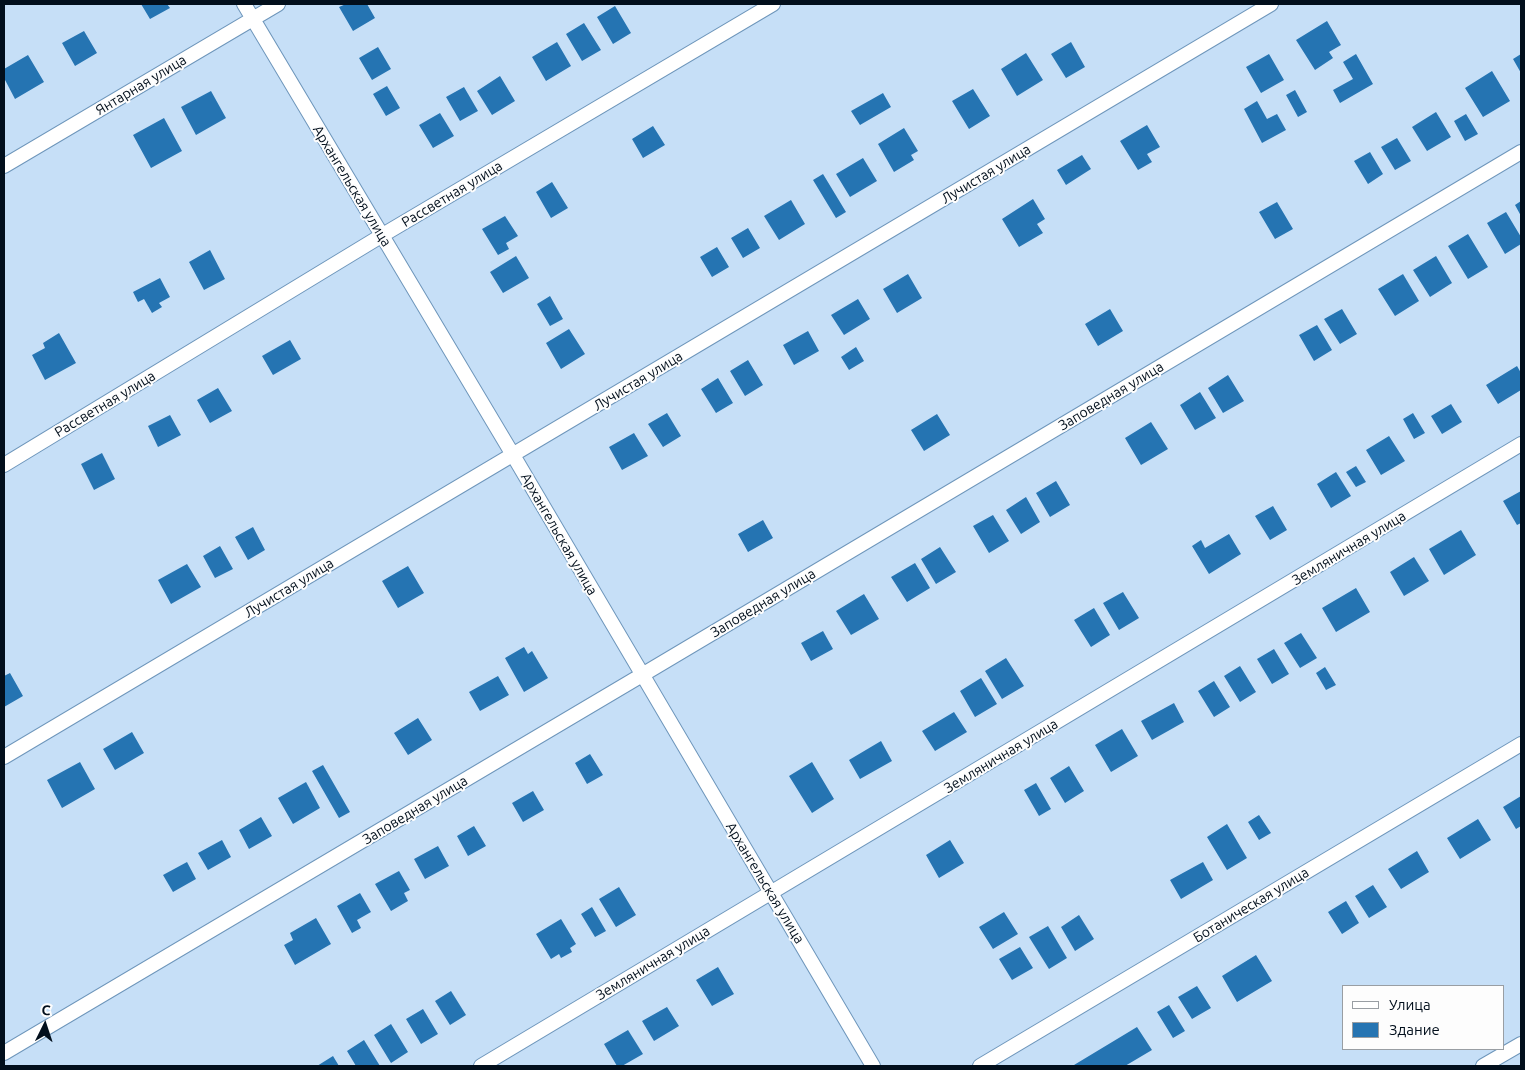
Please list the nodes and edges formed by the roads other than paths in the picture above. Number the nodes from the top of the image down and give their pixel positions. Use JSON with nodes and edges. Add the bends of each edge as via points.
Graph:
{"nodes":[{"id":1,"x":244,"y":4,"type":"edge"},
{"id":2,"x":278,"y":4,"type":"edge"},
{"id":3,"x":773,"y":4,"type":"edge"},
{"id":4,"x":1271,"y":4,"type":"edge"},
{"id":5,"x":252,"y":19,"type":"junction"},
{"id":6,"x":1521,"y":152,"type":"edge"},
{"id":7,"x":4,"y":166,"type":"edge"},
{"id":8,"x":381,"y":236,"type":"junction"},
{"id":9,"x":1521,"y":444,"type":"edge"},
{"id":10,"x":513,"y":455,"type":"junction"},
{"id":11,"x":4,"y":465,"type":"edge"},
{"id":12,"x":642,"y":676,"type":"junction"},
{"id":13,"x":1521,"y":744,"type":"edge"},
{"id":14,"x":4,"y":757,"type":"edge"},
{"id":15,"x":771,"y":893,"type":"junction"},
{"id":16,"x":1521,"y":1044,"type":"edge"},
{"id":17,"x":4,"y":1053,"type":"edge"},
{"id":18,"x":480,"y":1066,"type":"edge"},
{"id":19,"x":873,"y":1066,"type":"edge"},
{"id":20,"x":980,"y":1066,"type":"edge"},
{"id":21,"x":1483,"y":1066,"type":"edge"}],
"edges":[{"from":1,"to":5,"type":"street","name":"Архангельская улица"},
{"from":2,"to":5,"type":"street","name":"Янтарная улица"},
{"from":3,"to":8,"type":"street","name":"Рассветная улица"},
{"from":4,"to":10,"type":"street","name":"Лучистая улица"},
{"from":5,"to":7,"type":"street","name":"Янтарная улица"},
{"from":5,"to":8,"type":"street","name":"Архангельская улица"},
{"from":6,"to":12,"type":"street","name":"Заповедная улица"},
{"from":8,"to":10,"type":"street","name":"Архангельская улица"},
{"from":8,"to":11,"type":"street","name":"Рассветная улица"},
{"from":9,"to":15,"type":"street","name":"Земляничная улица"},
{"from":10,"to":12,"type":"street","name":"Архангельская улица"},
{"from":10,"to":14,"type":"street","name":"Лучистая улица"},
{"from":12,"to":15,"type":"street","name":"Архангельская улица"},
{"from":12,"to":17,"type":"street","name":"Заповедная улица"},
{"from":13,"to":20,"type":"street","name":"Ботаническая улица"},
{"from":15,"to":18,"type":"street","name":"Земляничная улица"},
{"from":15,"to":19,"type":"street","name":"Архангельская улица"},
{"from":16,"to":21,"type":"street"}]}
